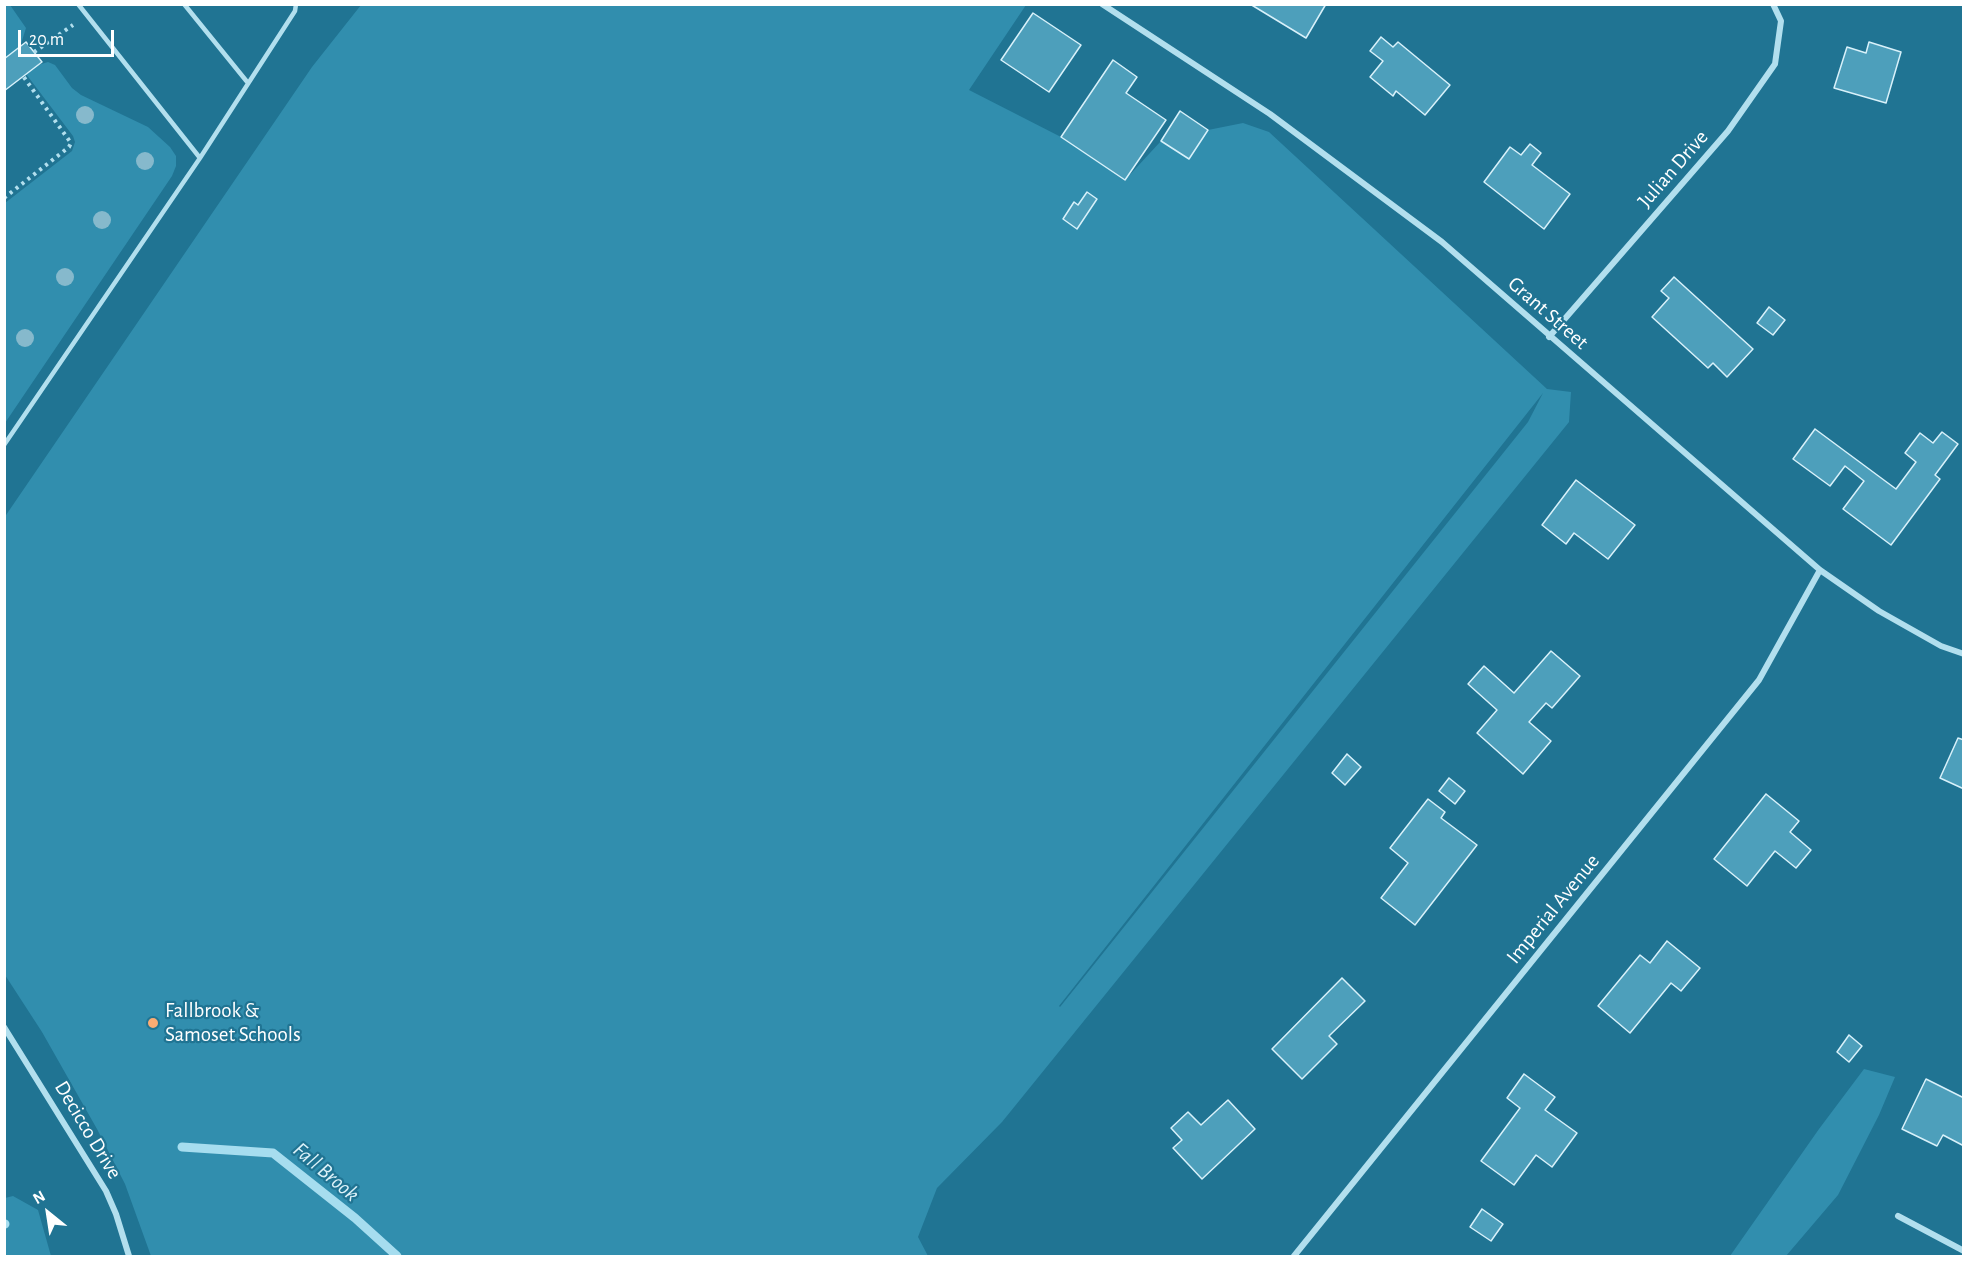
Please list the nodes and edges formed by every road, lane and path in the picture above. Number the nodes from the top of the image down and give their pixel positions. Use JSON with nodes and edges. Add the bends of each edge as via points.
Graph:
{"nodes":[{"id":1,"x":78,"y":4,"type":"edge"},
{"id":2,"x":184,"y":4,"type":"edge"},
{"id":3,"x":296,"y":4,"type":"edge"},
{"id":4,"x":1102,"y":4,"type":"edge"},
{"id":5,"x":1773,"y":4,"type":"edge"},
{"id":6,"x":86,"y":15,"type":"junction"},
{"id":7,"x":34,"y":52,"type":"dead end"},
{"id":8,"x":23,"y":76,"type":"dead end"},
{"id":9,"x":249,"y":83,"type":"junction"},
{"id":10,"x":200,"y":158,"type":"junction"},
{"id":11,"x":4,"y":198,"type":"edge"},
{"id":12,"x":1549,"y":337,"type":"junction"},
{"id":13,"x":4,"y":445,"type":"edge"},
{"id":14,"x":1820,"y":570,"type":"junction"},
{"id":15,"x":1964,"y":654,"type":"edge"},
{"id":16,"x":4,"y":1027,"type":"edge"},
{"id":17,"x":1898,"y":1216,"type":"dead end"},
{"id":18,"x":1964,"y":1251,"type":"edge"},
{"id":19,"x":129,"y":1257,"type":"edge"},
{"id":20,"x":1294,"y":1257,"type":"edge"}],
"edges":[{"from":1,"to":6,"type":"lane"},
{"from":2,"to":9,"type":"lane"},
{"from":3,"to":9,"type":"lane"},
{"from":4,"to":12,"type":"street","name":"Grant Street","via":[[1270,114],[1375,192],[1442,242]]},
{"from":5,"to":12,"type":"street","name":"Julian Drive","via":[[1780,21],[1775,64],[1728,131]]},
{"from":6,"to":7,"type":"path"},
{"from":6,"to":10,"type":"lane"},
{"from":8,"to":11,"type":"path","via":[[71,143]]},
{"from":9,"to":10,"type":"lane"},
{"from":10,"to":13,"type":"lane"},
{"from":12,"to":14,"type":"street","name":"Grant Street"},
{"from":14,"to":15,"type":"street","name":"Grant Street","via":[[1879,611],[1941,646]]},
{"from":14,"to":20,"type":"street","name":"Imperial Avenue","via":[[1759,680]]},
{"from":16,"to":19,"type":"street","name":"Decicco Drive","via":[[106,1191]]},
{"from":17,"to":18,"type":"street"}]}
